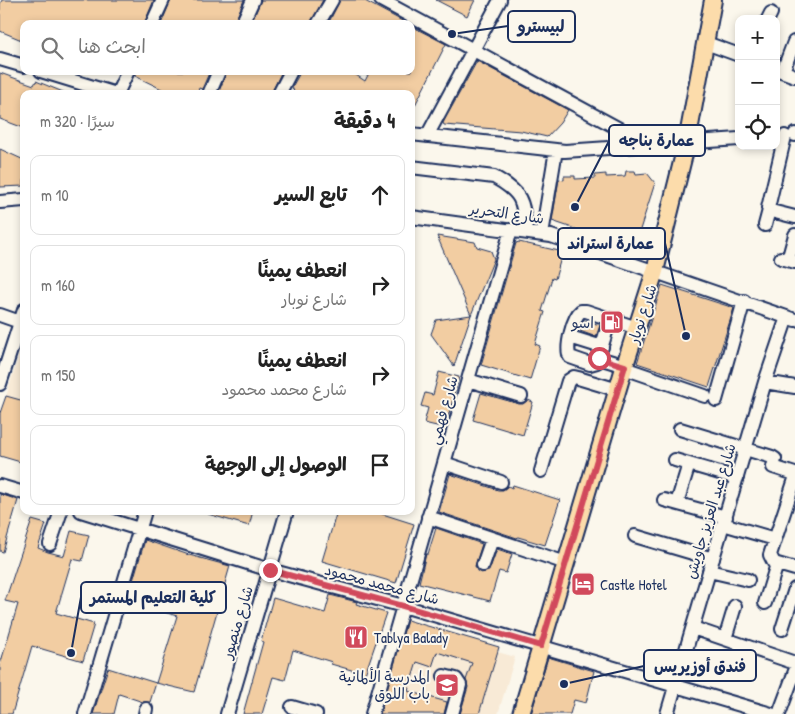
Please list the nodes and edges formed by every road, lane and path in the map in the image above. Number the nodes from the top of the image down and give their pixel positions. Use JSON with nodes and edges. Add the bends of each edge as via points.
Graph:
{"nodes":[{"id":1,"x":163,"y":0,"type":"edge"},
{"id":2,"x":253,"y":0,"type":"edge"},
{"id":3,"x":332,"y":0,"type":"edge"},
{"id":4,"x":381,"y":0,"type":"edge"},
{"id":5,"x":500,"y":0,"type":"edge"},
{"id":6,"x":713,"y":0,"type":"edge"},
{"id":7,"x":154,"y":20,"type":"edge"},
{"id":8,"x":244,"y":20,"type":"edge"},
{"id":9,"x":320,"y":20,"type":"edge"},
{"id":10,"x":794,"y":42,"type":"edge"},
{"id":11,"x":706,"y":43,"type":"junction"},
{"id":12,"x":473,"y":50,"type":"junction"},
{"id":13,"x":735,"y":54,"type":"edge"},
{"id":14,"x":0,"y":59,"type":"edge"},
{"id":15,"x":20,"y":65,"type":"edge"},
{"id":16,"x":785,"y":72,"type":"edge"},
{"id":17,"x":54,"y":75,"type":"edge"},
{"id":18,"x":126,"y":75,"type":"edge"},
{"id":19,"x":217,"y":75,"type":"edge"},
{"id":20,"x":289,"y":75,"type":"edge"},
{"id":21,"x":104,"y":90,"type":"edge"},
{"id":22,"x":119,"y":90,"type":"edge"},
{"id":23,"x":211,"y":90,"type":"edge"},
{"id":24,"x":281,"y":90,"type":"edge"},
{"id":25,"x":415,"y":134,"type":"edge"},
{"id":26,"x":789,"y":135,"type":"edge"},
{"id":27,"x":427,"y":136,"type":"junction"},
{"id":28,"x":735,"y":139,"type":"edge"},
{"id":29,"x":687,"y":142,"type":"junction"},
{"id":30,"x":649,"y":145,"type":"junction"},
{"id":31,"x":556,"y":150,"type":"junction"},
{"id":32,"x":415,"y":168,"type":"edge"},
{"id":33,"x":20,"y":200,"type":"edge"},
{"id":34,"x":0,"y":202,"type":"edge"},
{"id":35,"x":769,"y":210,"type":"junction"},
{"id":36,"x":795,"y":217,"type":"edge"},
{"id":37,"x":415,"y":218,"type":"edge"},
{"id":38,"x":765,"y":225,"type":"dead end"},
{"id":39,"x":511,"y":230,"type":"junction"},
{"id":40,"x":526,"y":232,"type":"junction"},
{"id":41,"x":542,"y":234,"type":"junction"},
{"id":42,"x":795,"y":236,"type":"edge"},
{"id":43,"x":789,"y":257,"type":"edge"},
{"id":44,"x":655,"y":271,"type":"junction"},
{"id":45,"x":744,"y":301,"type":"junction"},
{"id":46,"x":0,"y":316,"type":"edge"},
{"id":47,"x":791,"y":318,"type":"edge"},
{"id":48,"x":610,"y":319,"type":"junction"},
{"id":49,"x":20,"y":322,"type":"joint"},
{"id":50,"x":637,"y":328,"type":"junction"},
{"id":51,"x":570,"y":337,"type":"junction"},
{"id":52,"x":601,"y":352,"type":"junction"},
{"id":53,"x":625,"y":367,"type":"junction"},
{"id":54,"x":468,"y":380,"type":"junction"},
{"id":55,"x":765,"y":382,"type":"junction"},
{"id":56,"x":0,"y":384,"type":"edge"},
{"id":57,"x":795,"y":387,"type":"edge"},
{"id":58,"x":618,"y":390,"type":"junction"},
{"id":59,"x":521,"y":396,"type":"dead end"},
{"id":60,"x":680,"y":429,"type":"dead end"},
{"id":61,"x":746,"y":450,"type":"junction"},
{"id":62,"x":675,"y":460,"type":"dead end"},
{"id":63,"x":444,"y":463,"type":"junction"},
{"id":64,"x":689,"y":464,"type":"junction"},
{"id":65,"x":541,"y":471,"type":"dead end"},
{"id":66,"x":795,"y":474,"type":"edge"},
{"id":67,"x":737,"y":478,"type":"junction"},
{"id":68,"x":795,"y":479,"type":"edge"},
{"id":69,"x":501,"y":482,"type":"dead end"},
{"id":70,"x":0,"y":486,"type":"edge"},
{"id":71,"x":20,"y":492,"type":"edge"},
{"id":72,"x":664,"y":500,"type":"dead end"},
{"id":73,"x":677,"y":504,"type":"junction"},
{"id":74,"x":60,"y":515,"type":"edge"},
{"id":75,"x":94,"y":515,"type":"edge"},
{"id":76,"x":144,"y":515,"type":"edge"},
{"id":77,"x":286,"y":515,"type":"edge"},
{"id":78,"x":428,"y":518,"type":"junction"},
{"id":79,"x":724,"y":521,"type":"junction"},
{"id":80,"x":139,"y":530,"type":"junction"},
{"id":81,"x":635,"y":536,"type":"dead end"},
{"id":82,"x":492,"y":539,"type":"junction"},
{"id":83,"x":775,"y":539,"type":"junction"},
{"id":84,"x":50,"y":544,"type":"dead end"},
{"id":85,"x":566,"y":564,"type":"junction"},
{"id":86,"x":777,"y":564,"type":"junction"},
{"id":87,"x":483,"y":565,"type":"dead end"},
{"id":88,"x":711,"y":565,"type":"junction"},
{"id":89,"x":795,"y":569,"type":"edge"},
{"id":90,"x":270,"y":570,"type":"junction"},
{"id":91,"x":748,"y":580,"type":"dead end"},
{"id":92,"x":795,"y":589,"type":"edge"},
{"id":93,"x":765,"y":603,"type":"dead end"},
{"id":94,"x":403,"y":606,"type":"junction"},
{"id":95,"x":735,"y":606,"type":"dead end"},
{"id":96,"x":692,"y":628,"type":"junction"},
{"id":97,"x":782,"y":629,"type":"dead end"},
{"id":98,"x":725,"y":639,"type":"junction"},
{"id":99,"x":541,"y":646,"type":"junction"},
{"id":100,"x":795,"y":663,"type":"edge"},
{"id":101,"x":795,"y":671,"type":"edge"},
{"id":102,"x":444,"y":676,"type":"dead end"},
{"id":103,"x":675,"y":686,"type":"junction"},
{"id":104,"x":292,"y":707,"type":"dead end"},
{"id":105,"x":86,"y":714,"type":"edge"},
{"id":106,"x":227,"y":714,"type":"edge"},
{"id":107,"x":316,"y":714,"type":"edge"},
{"id":108,"x":372,"y":714,"type":"edge"},
{"id":109,"x":452,"y":714,"type":"edge"},
{"id":110,"x":521,"y":714,"type":"edge"},
{"id":111,"x":667,"y":714,"type":"edge"},
{"id":112,"x":769,"y":714,"type":"edge"},
{"id":113,"x":779,"y":714,"type":"edge"}],
"edges":[{"from":1,"to":7,"type":"street"},
{"from":2,"to":8,"type":"street"},
{"from":3,"to":9,"type":"street"},
{"from":4,"to":12,"type":"street"},
{"from":5,"to":12,"type":"street"},
{"from":6,"to":11,"type":"main road","name":"شارع نوبار"},
{"from":10,"to":16,"type":"street"},
{"from":11,"to":13,"type":"street"},
{"from":11,"to":29,"type":"main road","name":"شارع نوبار"},
{"from":12,"to":27,"type":"street"},
{"from":12,"to":30,"type":"street"},
{"from":14,"to":15,"type":"street"},
{"from":17,"to":21,"type":"street"},
{"from":18,"to":22,"type":"street"},
{"from":19,"to":23,"type":"street"},
{"from":20,"to":24,"type":"street"},
{"from":25,"to":27,"type":"street"},
{"from":26,"to":35,"type":"street"},
{"from":27,"to":31,"type":"street"},
{"from":28,"to":29,"type":"street"},
{"from":29,"to":30,"type":"street"},
{"from":29,"to":44,"type":"main road","name":"شارع نوبار"},
{"from":30,"to":31,"type":"street"},
{"from":31,"to":41,"type":"street"},
{"from":32,"to":40,"type":"street","via":[[494,178],[506,184],[524,205]]},
{"from":33,"to":34,"type":"street"},
{"from":35,"to":36,"type":"street"},
{"from":35,"to":38,"type":"street"},
{"from":37,"to":39,"type":"street","name":"شارع التحرير"},
{"from":39,"to":40,"type":"street","name":"شارع التحرير"},
{"from":39,"to":54,"type":"street","name":"شارع فهمي"},
{"from":40,"to":41,"type":"street","name":"شارع التحرير"},
{"from":41,"to":44,"type":"street","name":"شارع التحرير"},
{"from":42,"to":43,"type":"street"},
{"from":44,"to":45,"type":"street","name":"شارع التحرير"},
{"from":44,"to":50,"type":"main road","name":"شارع نوبار"},
{"from":45,"to":47,"type":"street","name":"شارع التحرير"},
{"from":45,"to":53,"type":"street","via":[[711,398]]},
{"from":46,"to":49,"type":"street"},
{"from":47,"to":55,"type":"street","name":"شارع عبد العزيز جاويش"},
{"from":48,"to":50,"type":"street"},
{"from":48,"to":51,"type":"street","via":[[581,311],[576,316]]},
{"from":48,"to":52,"type":"street"},
{"from":49,"to":56,"type":"street"},
{"from":50,"to":53,"type":"main road","name":"شارع نوبار"},
{"from":51,"to":52,"type":"street"},
{"from":51,"to":52,"type":"street","via":[[567,348],[570,357],[590,364],[597,362]]},
{"from":52,"to":53,"type":"street"},
{"from":53,"to":58,"type":"main road","name":"شارع نوبار"},
{"from":54,"to":59,"type":"street"},
{"from":54,"to":63,"type":"street","name":"شارع فهمي"},
{"from":55,"to":57,"type":"street"},
{"from":55,"to":61,"type":"street","name":"شارع عبد العزيز جاويش"},
{"from":58,"to":65,"type":"street","via":[[574,377],[568,381]]},
{"from":58,"to":85,"type":"main road","name":"شارع نوبار"},
{"from":60,"to":61,"type":"street"},
{"from":61,"to":66,"type":"street","via":[[772,457],[775,459],[773,467]]},
{"from":61,"to":67,"type":"street","name":"شارع عبد العزيز جاويش"},
{"from":62,"to":64,"type":"street"},
{"from":63,"to":69,"type":"street"},
{"from":63,"to":78,"type":"street","name":"شارع فهمي"},
{"from":64,"to":67,"type":"street"},
{"from":64,"to":73,"type":"street"},
{"from":67,"to":79,"type":"street","name":"شارع عبد العزيز جاويش"},
{"from":68,"to":83,"type":"street"},
{"from":70,"to":71,"type":"street"},
{"from":72,"to":73,"type":"street"},
{"from":73,"to":79,"type":"street"},
{"from":74,"to":84,"type":"street"},
{"from":75,"to":80,"type":"street","name":"شارع محمد محمود"},
{"from":76,"to":80,"type":"street"},
{"from":77,"to":90,"type":"street","name":"شارع منصور"},
{"from":78,"to":82,"type":"street"},
{"from":78,"to":94,"type":"street","name":"شارع فهمي"},
{"from":79,"to":83,"type":"street"},
{"from":79,"to":88,"type":"street","name":"شارع عبد العزيز جاويش"},
{"from":80,"to":90,"type":"street","name":"شارع محمد محمود"},
{"from":80,"to":105,"type":"street"},
{"from":81,"to":88,"type":"street"},
{"from":82,"to":85,"type":"street"},
{"from":82,"to":87,"type":"street"},
{"from":83,"to":86,"type":"street","via":[[770,555]]},
{"from":85,"to":99,"type":"main road","name":"شارع نوبار"},
{"from":86,"to":89,"type":"street"},
{"from":86,"to":93,"type":"street"},
{"from":88,"to":91,"type":"street"},
{"from":88,"to":96,"type":"street","name":"شارع عبد العزيز جاويش"},
{"from":90,"to":94,"type":"street","name":"شارع محمد محمود"},
{"from":90,"to":106,"type":"street","name":"شارع منصور"},
{"from":92,"to":97,"type":"street"},
{"from":94,"to":99,"type":"street","name":"شارع محمد محمود"},
{"from":94,"to":108,"type":"street","name":"شارع فهمي"},
{"from":95,"to":98,"type":"street"},
{"from":96,"to":98,"type":"street"},
{"from":96,"to":103,"type":"street","name":"شارع عبد العزيز جاويش"},
{"from":98,"to":100,"type":"street"},
{"from":99,"to":103,"type":"street","name":"شارع محمد محمود"},
{"from":99,"to":110,"type":"main road","name":"شارع نوبار"},
{"from":101,"to":113,"type":"street"},
{"from":102,"to":109,"type":"street","via":[[456,679],[460,686]]},
{"from":103,"to":111,"type":"street","name":"شارع عبد العزيز جاويش"},
{"from":103,"to":112,"type":"street","name":"شارع محمد محمود"},
{"from":104,"to":107,"type":"street"}]}
